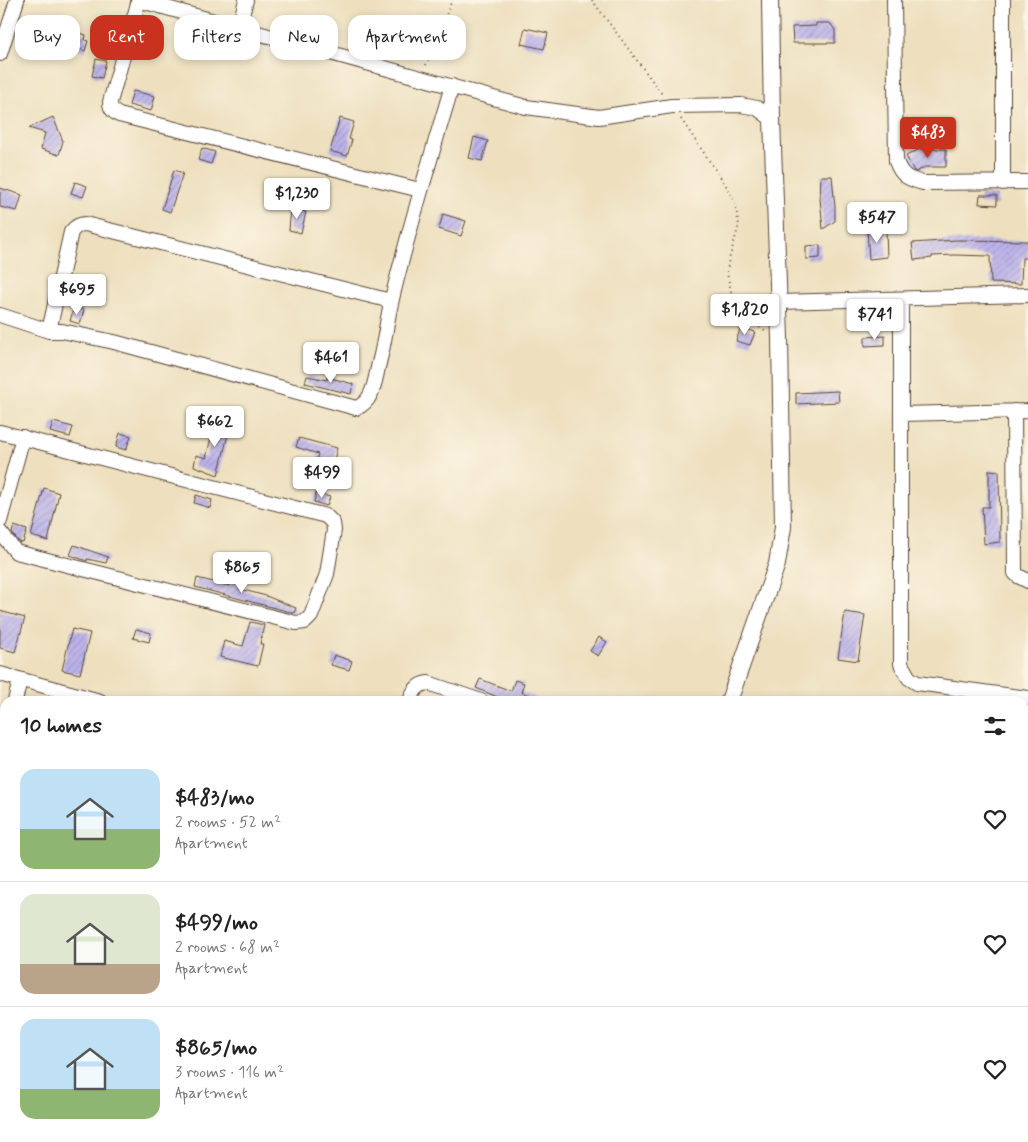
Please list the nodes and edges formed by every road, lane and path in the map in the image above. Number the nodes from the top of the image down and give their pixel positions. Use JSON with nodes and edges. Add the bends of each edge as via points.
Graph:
{"nodes":[{"id":1,"x":17,"y":0,"type":"edge"},
{"id":2,"x":138,"y":0,"type":"edge"},
{"id":3,"x":246,"y":0,"type":"edge"},
{"id":4,"x":452,"y":0,"type":"edge"},
{"id":5,"x":592,"y":0,"type":"edge"},
{"id":6,"x":770,"y":0,"type":"edge"},
{"id":7,"x":894,"y":0,"type":"edge"},
{"id":8,"x":1003,"y":0,"type":"edge"},
{"id":9,"x":192,"y":15,"type":"edge"},
{"id":10,"x":242,"y":15,"type":"edge"},
{"id":11,"x":260,"y":34,"type":"edge"},
{"id":12,"x":0,"y":54,"type":"edge"},
{"id":13,"x":422,"y":77,"type":"junction"},
{"id":14,"x":452,"y":86,"type":"junction"},
{"id":15,"x":672,"y":106,"type":"junction"},
{"id":16,"x":772,"y":119,"type":"junction"},
{"id":17,"x":1028,"y":182,"type":"edge"},
{"id":18,"x":1003,"y":183,"type":"junction"},
{"id":19,"x":420,"y":190,"type":"junction"},
{"id":20,"x":1028,"y":295,"type":"edge"},
{"id":21,"x":901,"y":300,"type":"junction"},
{"id":22,"x":391,"y":301,"type":"junction"},
{"id":23,"x":779,"y":302,"type":"junction"},
{"id":24,"x":0,"y":315,"type":"edge"},
{"id":25,"x":49,"y":330,"type":"junction"},
{"id":26,"x":780,"y":338,"type":"junction"},
{"id":27,"x":1021,"y":411,"type":"edge"},
{"id":28,"x":901,"y":414,"type":"junction"},
{"id":29,"x":0,"y":432,"type":"edge"},
{"id":30,"x":23,"y":437,"type":"junction"},
{"id":31,"x":0,"y":522,"type":"edge"},
{"id":32,"x":0,"y":532,"type":"edge"},
{"id":33,"x":1028,"y":581,"type":"edge"},
{"id":34,"x":0,"y":674,"type":"edge"},
{"id":35,"x":20,"y":680,"type":"junction"},
{"id":36,"x":16,"y":696,"type":"edge"},
{"id":37,"x":81,"y":696,"type":"edge"},
{"id":38,"x":412,"y":696,"type":"edge"},
{"id":39,"x":466,"y":696,"type":"edge"},
{"id":40,"x":730,"y":696,"type":"edge"},
{"id":41,"x":1014,"y":696,"type":"edge"}],
"edges":[{"from":1,"to":12,"type":"street"},
{"from":2,"to":9,"type":"street"},
{"from":2,"to":19,"type":"street","via":[[110,102],[113,112]]},
{"from":3,"to":10,"type":"street"},
{"from":4,"to":13,"type":"path"},
{"from":5,"to":15,"type":"path"},
{"from":6,"to":16,"type":"street"},
{"from":7,"to":18,"type":"street","via":[[896,161],[899,170],[904,176],[923,183]]},
{"from":8,"to":18,"type":"street"},
{"from":11,"to":13,"type":"street"},
{"from":13,"to":14,"type":"street"},
{"from":14,"to":15,"type":"street","via":[[526,107],[599,117]]},
{"from":14,"to":19,"type":"street"},
{"from":15,"to":16,"type":"street","via":[[741,105],[757,108]]},
{"from":15,"to":26,"type":"path","via":[[735,204],[739,225],[727,273],[735,310],[742,318]]},
{"from":16,"to":23,"type":"street"},
{"from":17,"to":18,"type":"street"},
{"from":19,"to":22,"type":"street"},
{"from":20,"to":21,"type":"street"},
{"from":21,"to":23,"type":"street"},
{"from":21,"to":28,"type":"street"},
{"from":22,"to":25,"type":"street","via":[[81,224],[71,232]]},
{"from":22,"to":25,"type":"street","via":[[370,398],[356,408],[114,342]]},
{"from":23,"to":26,"type":"street"},
{"from":24,"to":25,"type":"street"},
{"from":26,"to":40,"type":"street","via":[[781,543],[777,564]]},
{"from":27,"to":28,"type":"street"},
{"from":27,"to":33,"type":"street","via":[[1015,573]]},
{"from":28,"to":41,"type":"street","via":[[901,664],[904,672],[916,682]]},
{"from":29,"to":30,"type":"street"},
{"from":30,"to":31,"type":"street"},
{"from":30,"to":32,"type":"street","via":[[326,516],[333,523],[334,530],[327,574],[311,616],[305,622],[296,622],[16,552]]},
{"from":34,"to":35,"type":"street"},
{"from":35,"to":36,"type":"street"},
{"from":35,"to":37,"type":"street"},
{"from":38,"to":39,"type":"street","via":[[418,686],[428,682]]}]}
